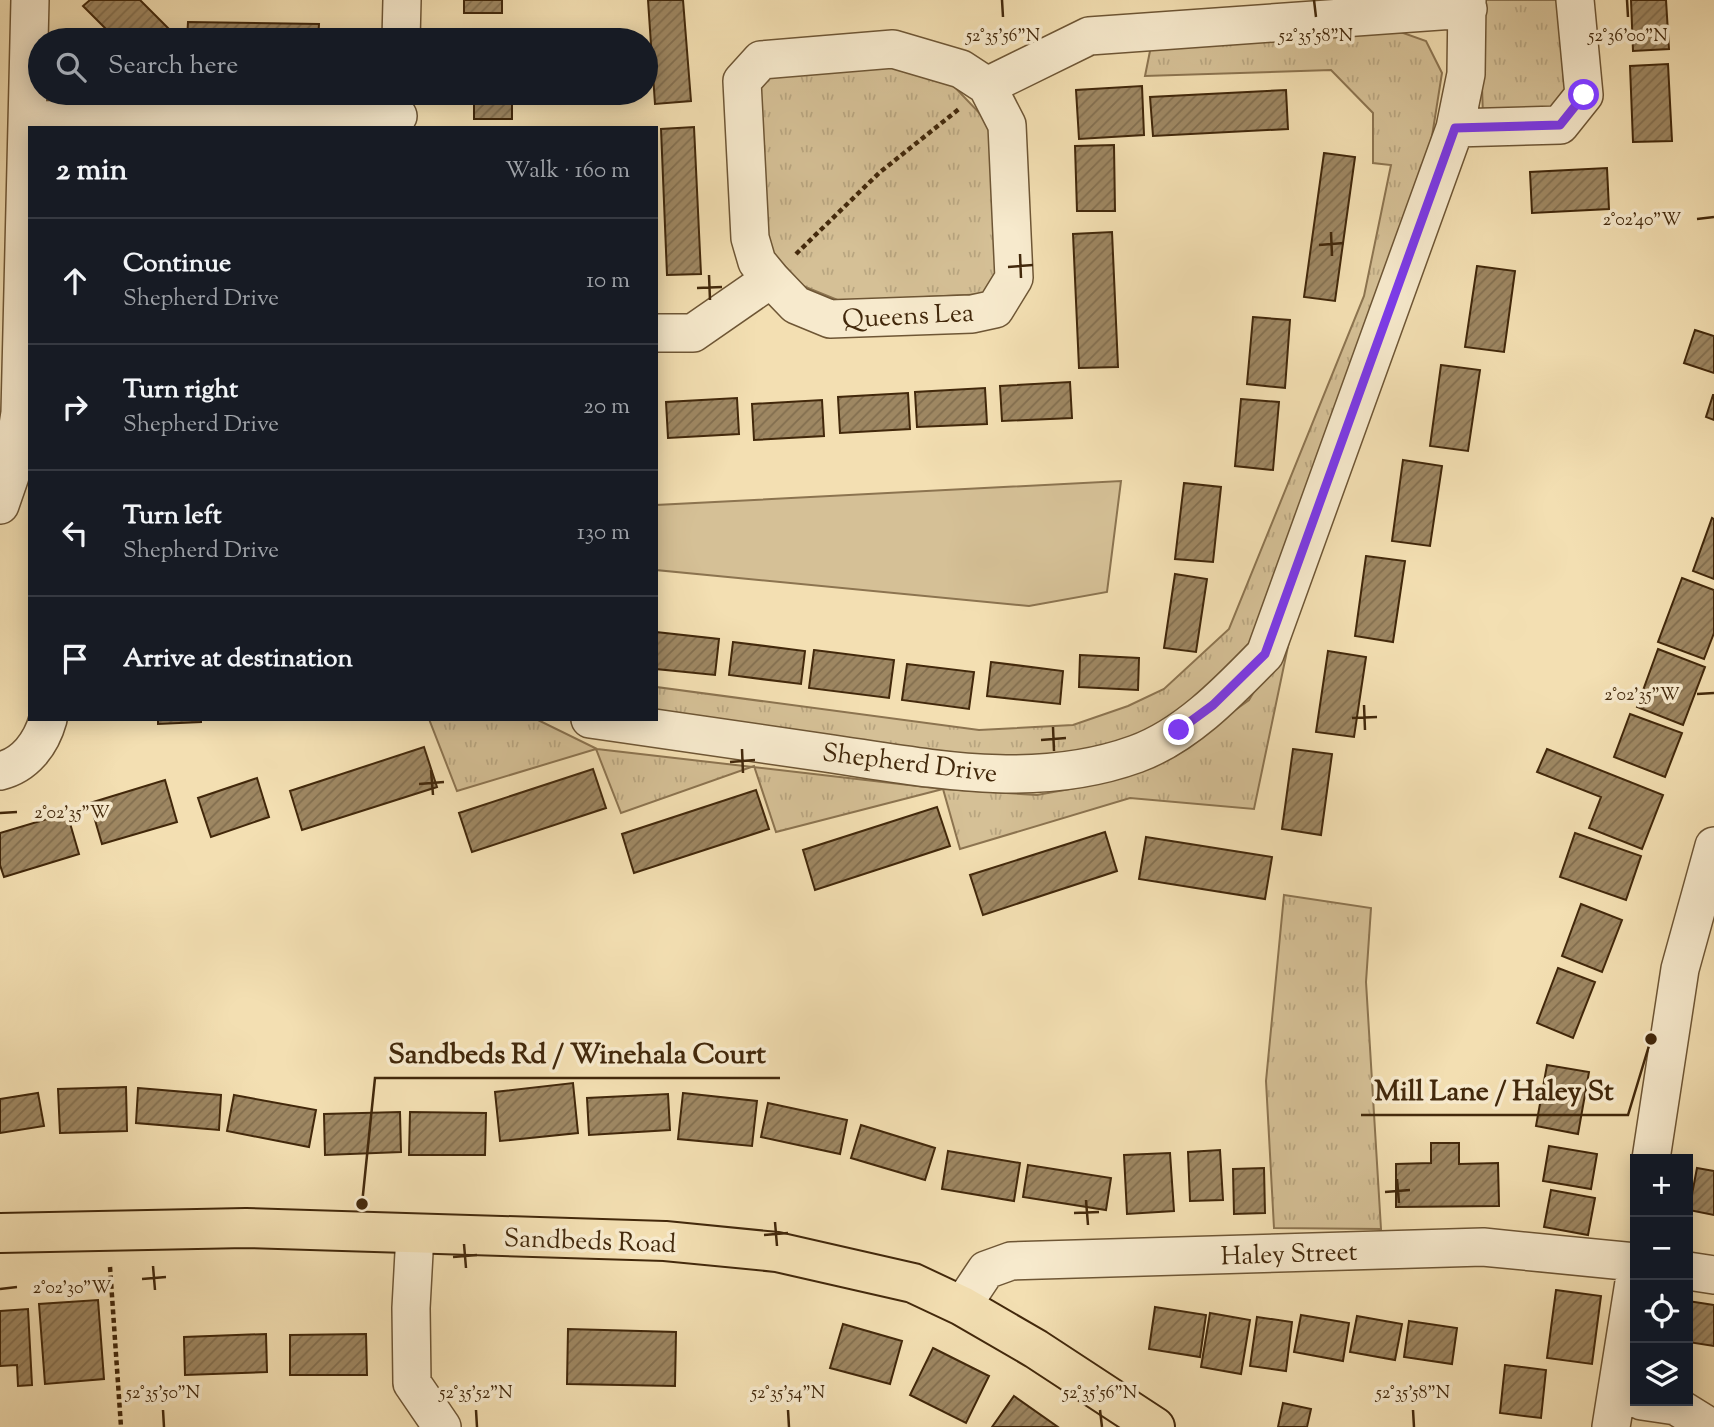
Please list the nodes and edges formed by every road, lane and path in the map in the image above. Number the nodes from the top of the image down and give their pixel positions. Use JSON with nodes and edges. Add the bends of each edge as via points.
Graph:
{"nodes":[{"id":1,"x":30,"y":0,"type":"edge"},
{"id":2,"x":402,"y":0,"type":"edge"},
{"id":3,"x":1575,"y":0,"type":"edge"},
{"id":4,"x":1468,"y":5,"type":"edge"},
{"id":5,"x":30,"y":28,"type":"edge"},
{"id":6,"x":401,"y":28,"type":"edge"},
{"id":7,"x":987,"y":86,"type":"junction"},
{"id":8,"x":28,"y":105,"type":"edge"},
{"id":9,"x":398,"y":112,"type":"edge"},
{"id":10,"x":28,"y":120,"type":"junction"},
{"id":11,"x":1455,"y":128,"type":"junction"},
{"id":12,"x":771,"y":279,"type":"junction"},
{"id":13,"x":658,"y":333,"type":"edge"},
{"id":14,"x":0,"y":505,"type":"edge"},
{"id":15,"x":47,"y":721,"type":"edge"},
{"id":16,"x":604,"y":721,"type":"edge"},
{"id":17,"x":7,"y":769,"type":"edge"},
{"id":18,"x":1714,"y":846,"type":"edge"},
{"id":19,"x":1652,"y":1154,"type":"edge"},
{"id":20,"x":108,"y":1231,"type":"junction"},
{"id":21,"x":0,"y":1233,"type":"edge"},
{"id":22,"x":415,"y":1234,"type":"junction"},
{"id":23,"x":1630,"y":1262,"type":"edge"},
{"id":24,"x":1693,"y":1271,"type":"edge"},
{"id":25,"x":1714,"y":1275,"type":"edge"},
{"id":26,"x":1635,"y":1280,"type":"edge"},
{"id":27,"x":962,"y":1306,"type":"junction"},
{"id":28,"x":1626,"y":1406,"type":"edge"},
{"id":29,"x":121,"y":1427,"type":"edge"},
{"id":30,"x":442,"y":1427,"type":"edge"},
{"id":31,"x":1155,"y":1427,"type":"edge"},
{"id":32,"x":1710,"y":1427,"type":"edge"}],
"edges":[{"from":1,"to":5,"type":"street"},
{"from":2,"to":6,"type":"street"},
{"from":3,"to":11,"type":"street","via":[[1584,95],[1560,125]]},
{"from":4,"to":7,"type":"street","via":[[1089,36]]},
{"from":4,"to":11,"type":"street","name":"Shepherd Drive","via":[[1465,74]]},
{"from":7,"to":12,"type":"path","via":[[879,173]]},
{"from":7,"to":12,"type":"street","name":"Queens Lea","via":[[961,69],[894,49],[761,61],[742,81],[750,238],[757,262]]},
{"from":7,"to":12,"type":"street","name":"Queens Lea","via":[[1007,125],[1014,278],[995,309],[972,314],[830,319],[796,305]]},
{"from":8,"to":10,"type":"street"},
{"from":9,"to":10,"type":"street"},
{"from":10,"to":14,"type":"street","via":[[20,413],[10,476]]},
{"from":11,"to":16,"type":"street","name":"Shepherd Drive","via":[[1265,654],[1213,705],[1179,730],[1138,753],[1099,765],[983,775]]},
{"from":12,"to":13,"type":"street","via":[[693,333]]},
{"from":15,"to":17,"type":"street","via":[[43,736]]},
{"from":18,"to":19,"type":"street","via":[[1680,968]]},
{"from":20,"to":21,"type":"main road","name":"Sandbeds Road"},
{"from":20,"to":22,"type":"main road","name":"Sandbeds Road","via":[[246,1228]]},
{"from":20,"to":29,"type":"path"},
{"from":22,"to":27,"type":"main road","name":"Sandbeds Road","via":[[665,1241],[777,1252],[914,1283]]},
{"from":22,"to":30,"type":"street","via":[[412,1382]]},
{"from":23,"to":27,"type":"street","name":"Haley Street","via":[[1483,1247],[1011,1261],[986,1270]]},
{"from":24,"to":25,"type":"street"},
{"from":26,"to":28,"type":"street"},
{"from":27,"to":31,"type":"main road","name":"Sandbeds Road"},
{"from":28,"to":32,"type":"street","via":[[1676,1405]]}]}
